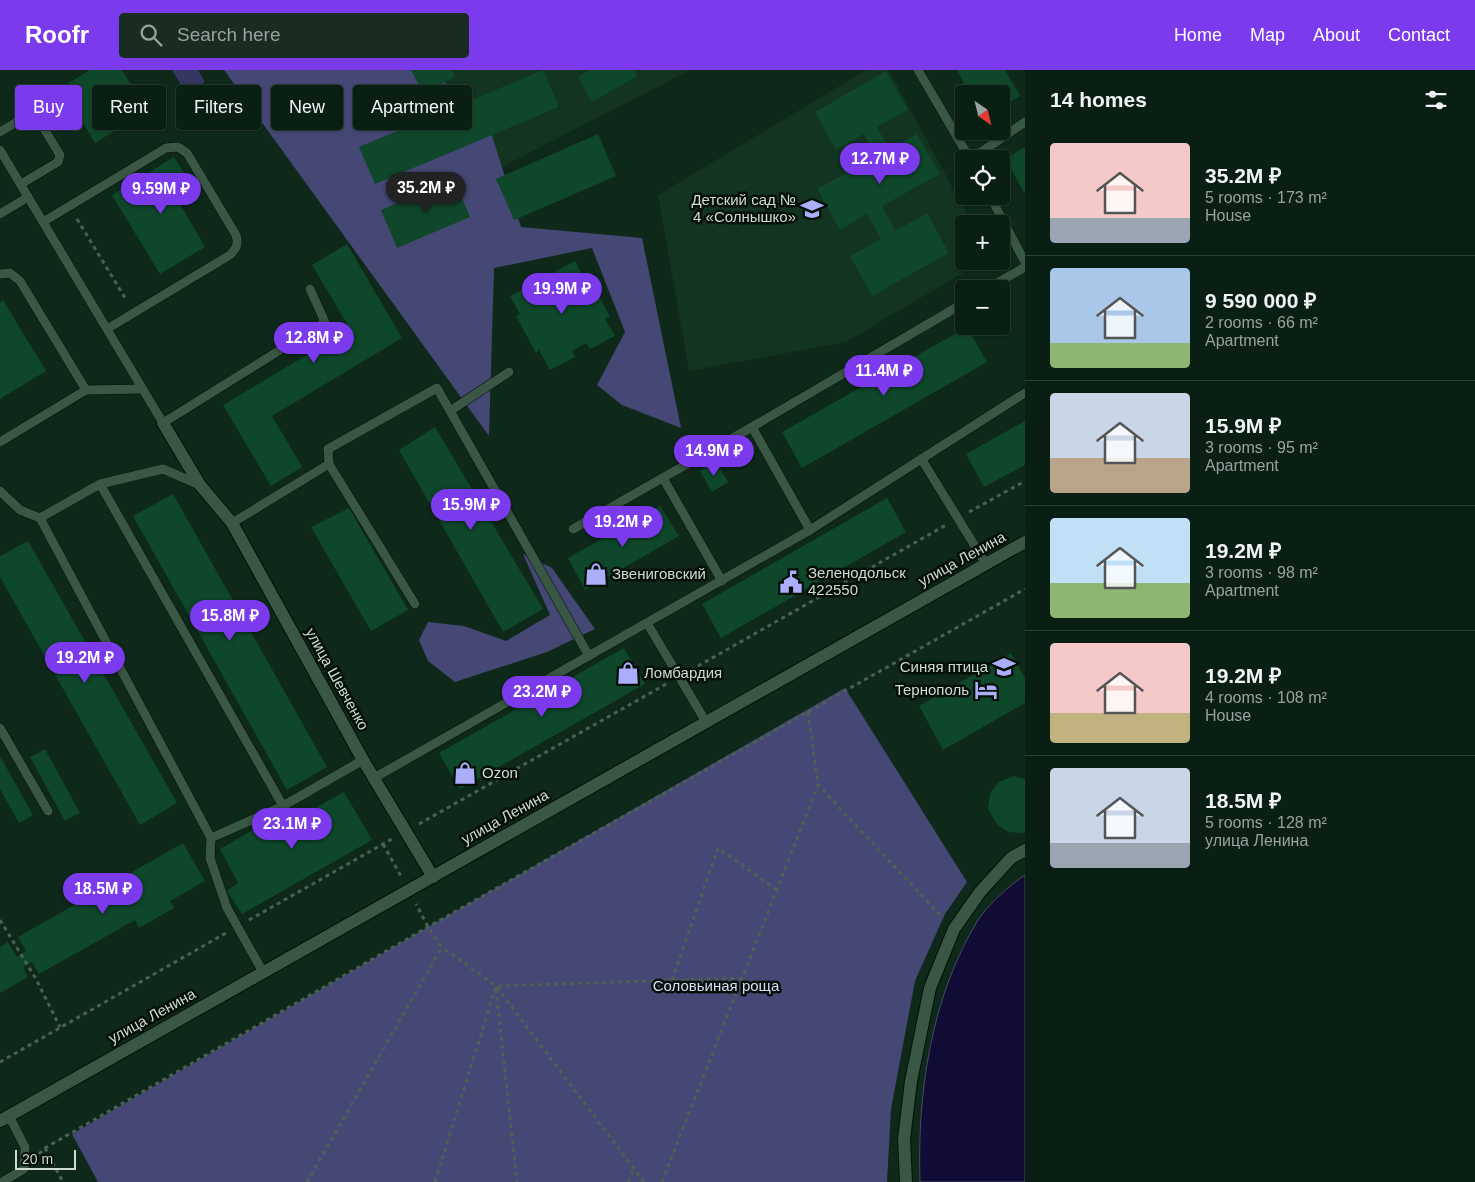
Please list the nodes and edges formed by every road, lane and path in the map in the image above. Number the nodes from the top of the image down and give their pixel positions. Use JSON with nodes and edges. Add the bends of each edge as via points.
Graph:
{"nodes":[{"id":1,"x":918,"y":70,"type":"edge"},
{"id":2,"x":1025,"y":122,"type":"edge"},
{"id":3,"x":0,"y":132,"type":"edge"},
{"id":4,"x":0,"y":150,"type":"edge"},
{"id":5,"x":965,"y":150,"type":"edge"},
{"id":6,"x":983,"y":150,"type":"edge"},
{"id":7,"x":20,"y":184,"type":"junction"},
{"id":8,"x":28,"y":197,"type":"junction"},
{"id":9,"x":995,"y":205,"type":"edge"},
{"id":10,"x":69,"y":206,"type":"junction"},
{"id":11,"x":0,"y":214,"type":"edge"},
{"id":12,"x":43,"y":222,"type":"junction"},
{"id":13,"x":1025,"y":262,"type":"edge"},
{"id":14,"x":1025,"y":266,"type":"edge"},
{"id":15,"x":0,"y":274,"type":"edge"},
{"id":16,"x":1002,"y":280,"type":"edge"},
{"id":17,"x":310,"y":289,"type":"dead end"},
{"id":18,"x":955,"y":308,"type":"edge"},
{"id":19,"x":134,"y":312,"type":"junction"},
{"id":20,"x":107,"y":329,"type":"junction"},
{"id":21,"x":509,"y":372,"type":"dead end"},
{"id":22,"x":142,"y":389,"type":"junction"},
{"id":23,"x":86,"y":390,"type":"junction"},
{"id":24,"x":1025,"y":394,"type":"edge"},
{"id":25,"x":450,"y":411,"type":"junction"},
{"id":26,"x":163,"y":423,"type":"junction"},
{"id":27,"x":752,"y":428,"type":"junction"},
{"id":28,"x":0,"y":442,"type":"edge"},
{"id":29,"x":922,"y":460,"type":"junction"},
{"id":30,"x":329,"y":464,"type":"junction"},
{"id":31,"x":663,"y":478,"type":"junction"},
{"id":32,"x":1025,"y":480,"type":"edge"},
{"id":33,"x":100,"y":484,"type":"junction"},
{"id":34,"x":200,"y":485,"type":"junction"},
{"id":35,"x":0,"y":491,"type":"edge"},
{"id":36,"x":40,"y":518,"type":"junction"},
{"id":37,"x":958,"y":518,"type":"junction"},
{"id":38,"x":232,"y":523,"type":"junction"},
{"id":39,"x":573,"y":529,"type":"dead end"},
{"id":40,"x":810,"y":530,"type":"junction"},
{"id":41,"x":1025,"y":542,"type":"edge"},
{"id":42,"x":986,"y":564,"type":"junction"},
{"id":43,"x":722,"y":581,"type":"junction"},
{"id":44,"x":1025,"y":589,"type":"edge"},
{"id":45,"x":415,"y":604,"type":"dead end"},
{"id":46,"x":647,"y":623,"type":"junction"},
{"id":47,"x":589,"y":656,"type":"junction"},
{"id":48,"x":679,"y":676,"type":"junction"},
{"id":49,"x":808,"y":712,"type":"junction"},
{"id":50,"x":706,"y":722,"type":"junction"},
{"id":51,"x":0,"y":728,"type":"edge"},
{"id":52,"x":363,"y":760,"type":"junction"},
{"id":53,"x":374,"y":778,"type":"junction"},
{"id":54,"x":818,"y":785,"type":"junction"},
{"id":55,"x":283,"y":806,"type":"junction"},
{"id":56,"x":48,"y":811,"type":"dead end"},
{"id":57,"x":406,"y":832,"type":"junction"},
{"id":58,"x":210,"y":838,"type":"junction"},
{"id":59,"x":383,"y":844,"type":"junction"},
{"id":60,"x":1025,"y":850,"type":"edge"},
{"id":61,"x":433,"y":877,"type":"junction"},
{"id":62,"x":409,"y":890,"type":"junction"},
{"id":63,"x":777,"y":890,"type":"junction"},
{"id":64,"x":0,"y":920,"type":"edge"},
{"id":65,"x":238,"y":927,"type":"junction"},
{"id":66,"x":428,"y":927,"type":"junction"},
{"id":67,"x":954,"y":929,"type":"junction"},
{"id":68,"x":442,"y":947,"type":"junction"},
{"id":69,"x":263,"y":972,"type":"junction"},
{"id":70,"x":742,"y":978,"type":"junction"},
{"id":71,"x":672,"y":980,"type":"junction"},
{"id":72,"x":496,"y":986,"type":"junction"},
{"id":73,"x":60,"y":1028,"type":"junction"},
{"id":74,"x":0,"y":1062,"type":"edge"},
{"id":75,"x":4,"y":1118,"type":"edge"},
{"id":76,"x":45,"y":1148,"type":"junction"},
{"id":77,"x":24,"y":1169,"type":"junction"},
{"id":78,"x":634,"y":1169,"type":"junction"},
{"id":79,"x":2,"y":1182,"type":"edge"},
{"id":80,"x":63,"y":1182,"type":"edge"},
{"id":81,"x":307,"y":1182,"type":"edge"},
{"id":82,"x":435,"y":1182,"type":"edge"},
{"id":83,"x":517,"y":1182,"type":"edge"},
{"id":84,"x":628,"y":1182,"type":"edge"},
{"id":85,"x":644,"y":1182,"type":"edge"},
{"id":86,"x":662,"y":1182,"type":"edge"},
{"id":87,"x":906,"y":1182,"type":"edge"}],
"edges":[{"from":1,"to":5,"type":"lane"},
{"from":2,"to":6,"type":"lane"},
{"from":3,"to":7,"type":"lane","via":[[35,114],[60,155],[58,162]]},
{"from":4,"to":7,"type":"lane"},
{"from":7,"to":8,"type":"lane"},
{"from":8,"to":11,"type":"lane"},
{"from":8,"to":12,"type":"lane"},
{"from":9,"to":13,"type":"lane"},
{"from":10,"to":12,"type":"lane"},
{"from":10,"to":19,"type":"path"},
{"from":10,"to":19,"type":"lane","via":[[166,148],[178,147],[187,153],[236,235],[237,245],[230,255]]},
{"from":12,"to":20,"type":"lane"},
{"from":14,"to":16,"type":"lane"},
{"from":15,"to":23,"type":"lane","via":[[10,273],[20,281]]},
{"from":17,"to":26,"type":"lane","via":[[325,322]]},
{"from":18,"to":27,"type":"lane"},
{"from":19,"to":20,"type":"lane"},
{"from":20,"to":22,"type":"lane"},
{"from":21,"to":25,"type":"lane"},
{"from":22,"to":23,"type":"lane"},
{"from":22,"to":26,"type":"lane"},
{"from":23,"to":28,"type":"lane"},
{"from":24,"to":29,"type":"lane"},
{"from":25,"to":30,"type":"lane","via":[[437,388],[328,449]]},
{"from":25,"to":47,"type":"lane"},
{"from":26,"to":34,"type":"main road","name":"улица Шевченко"},
{"from":27,"to":31,"type":"lane"},
{"from":27,"to":40,"type":"lane"},
{"from":29,"to":37,"type":"lane"},
{"from":29,"to":40,"type":"lane"},
{"from":30,"to":38,"type":"lane"},
{"from":30,"to":45,"type":"lane"},
{"from":31,"to":39,"type":"lane"},
{"from":31,"to":43,"type":"lane"},
{"from":32,"to":37,"type":"path"},
{"from":33,"to":34,"type":"lane","via":[[163,469]]},
{"from":33,"to":36,"type":"lane"},
{"from":33,"to":55,"type":"lane"},
{"from":34,"to":38,"type":"main road","name":"улица Шевченко"},
{"from":35,"to":36,"type":"lane","via":[[20,510]]},
{"from":36,"to":58,"type":"lane"},
{"from":37,"to":42,"type":"lane"},
{"from":37,"to":48,"type":"path"},
{"from":38,"to":52,"type":"main road","name":"улица Шевченко"},
{"from":40,"to":43,"type":"lane"},
{"from":41,"to":42,"type":"main road","name":"улица Ленина"},
{"from":42,"to":50,"type":"main road","name":"улица Ленина"},
{"from":43,"to":46,"type":"lane"},
{"from":44,"to":49,"type":"path"},
{"from":46,"to":47,"type":"lane"},
{"from":46,"to":48,"type":"lane"},
{"from":47,"to":53,"type":"lane"},
{"from":48,"to":50,"type":"lane"},
{"from":48,"to":57,"type":"path"},
{"from":49,"to":54,"type":"path"},
{"from":49,"to":66,"type":"path"},
{"from":50,"to":61,"type":"main road","name":"улица Ленина"},
{"from":51,"to":56,"type":"lane"},
{"from":52,"to":53,"type":"main road","name":"улица Шевченко"},
{"from":52,"to":55,"type":"lane"},
{"from":53,"to":57,"type":"main road","name":"улица Шевченко"},
{"from":54,"to":63,"type":"path"},
{"from":54,"to":67,"type":"path"},
{"from":55,"to":58,"type":"lane"},
{"from":57,"to":59,"type":"path"},
{"from":57,"to":61,"type":"main road","name":"улица Шевченко"},
{"from":58,"to":65,"type":"lane","via":[[210,858],[227,908]]},
{"from":59,"to":62,"type":"path"},
{"from":59,"to":65,"type":"path"},
{"from":60,"to":67,"type":"main road","via":[[1011,858],[980,892]]},
{"from":61,"to":62,"type":"main road","name":"улица Ленина"},
{"from":62,"to":66,"type":"path"},
{"from":62,"to":69,"type":"main road","name":"улица Ленина"},
{"from":63,"to":70,"type":"path"},
{"from":63,"to":71,"type":"path","via":[[718,848]]},
{"from":64,"to":73,"type":"path","via":[[36,979]]},
{"from":65,"to":69,"type":"lane"},
{"from":65,"to":73,"type":"path"},
{"from":66,"to":68,"type":"path"},
{"from":66,"to":76,"type":"path"},
{"from":67,"to":87,"type":"main road","via":[[930,988],[911,1081],[904,1139]]},
{"from":68,"to":72,"type":"path"},
{"from":68,"to":81,"type":"path"},
{"from":69,"to":75,"type":"main road","name":"улица Ленина"},
{"from":70,"to":71,"type":"path"},
{"from":70,"to":86,"type":"path"},
{"from":71,"to":72,"type":"path"},
{"from":72,"to":78,"type":"path"},
{"from":72,"to":82,"type":"path"},
{"from":72,"to":83,"type":"path"},
{"from":73,"to":74,"type":"path"},
{"from":75,"to":77,"type":"lane","via":[[26,1147]]},
{"from":76,"to":77,"type":"path"},
{"from":76,"to":80,"type":"path"},
{"from":77,"to":79,"type":"lane"},
{"from":78,"to":84,"type":"path"},
{"from":78,"to":85,"type":"path"}]}
